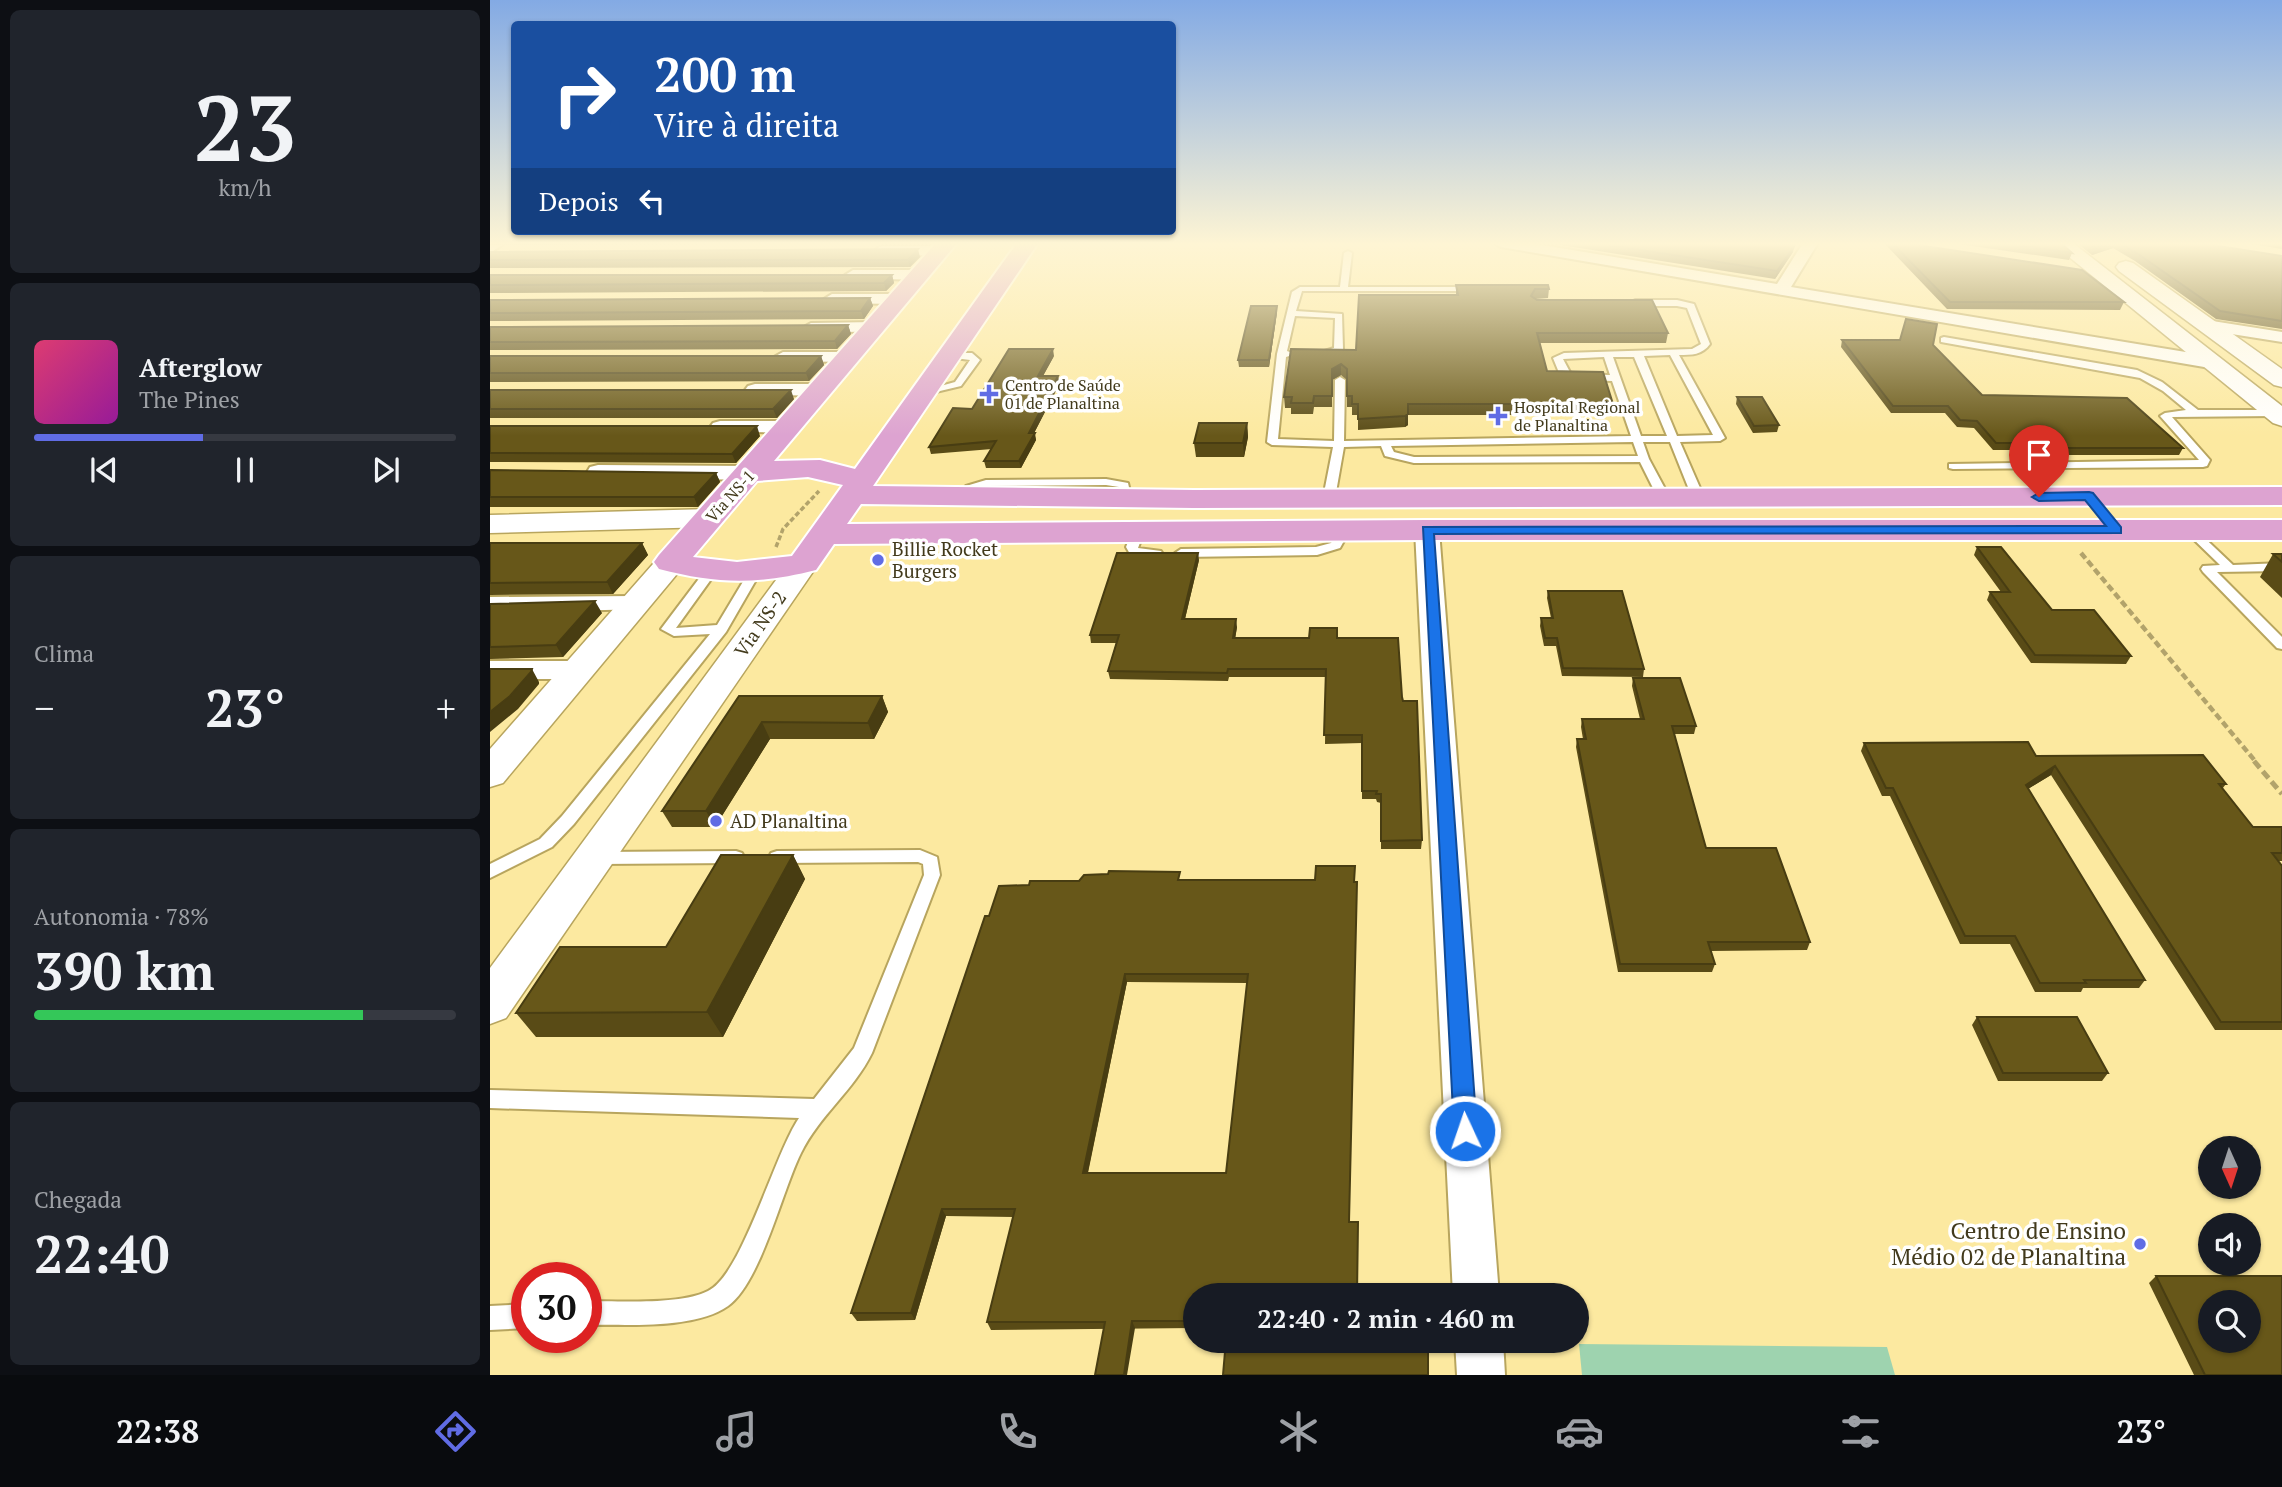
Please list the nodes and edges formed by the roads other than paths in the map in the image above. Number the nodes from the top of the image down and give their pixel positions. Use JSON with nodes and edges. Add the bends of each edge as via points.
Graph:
{"nodes":[{"id":1,"x":894,"y":307,"type":"edge"},
{"id":2,"x":983,"y":307,"type":"edge"},
{"id":3,"x":1293,"y":307,"type":"edge"},
{"id":4,"x":1690,"y":307,"type":"edge"},
{"id":5,"x":1889,"y":307,"type":"edge"},
{"id":6,"x":2140,"y":307,"type":"edge"},
{"id":7,"x":2182,"y":307,"type":"edge"},
{"id":8,"x":2146,"y":311,"type":"junction"},
{"id":9,"x":1292,"y":313,"type":"junction"},
{"id":10,"x":2198,"y":319,"type":"junction"},
{"id":11,"x":876,"y":327,"type":"junction"},
{"id":12,"x":793,"y":328,"type":"edge"},
{"id":13,"x":2282,"y":337,"type":"edge"},
{"id":14,"x":1944,"y":340,"type":"dead end"},
{"id":15,"x":1673,"y":353,"type":"junction"},
{"id":16,"x":1282,"y":354,"type":"junction"},
{"id":17,"x":1639,"y":354,"type":"junction"},
{"id":18,"x":1608,"y":355,"type":"junction"},
{"id":19,"x":767,"y":357,"type":"edge"},
{"id":20,"x":850,"y":358,"type":"junction"},
{"id":21,"x":2210,"y":362,"type":"junction"},
{"id":22,"x":1616,"y":378,"type":"junction"},
{"id":23,"x":1339,"y":380,"type":"dead end"},
{"id":24,"x":2282,"y":380,"type":"edge"},
{"id":25,"x":738,"y":390,"type":"edge"},
{"id":26,"x":821,"y":390,"type":"junction"},
{"id":27,"x":2194,"y":413,"type":"junction"},
{"id":28,"x":2278,"y":416,"type":"edge"},
{"id":29,"x":694,"y":427,"type":"edge"},
{"id":30,"x":789,"y":427,"type":"junction"},
{"id":31,"x":1637,"y":439,"type":"junction"},
{"id":32,"x":1672,"y":439,"type":"junction"},
{"id":33,"x":1385,"y":443,"type":"junction"},
{"id":34,"x":1339,"y":444,"type":"junction"},
{"id":35,"x":1644,"y":458,"type":"junction"},
{"id":36,"x":1953,"y":466,"type":"dead end"},
{"id":37,"x":572,"y":471,"type":"edge"},
{"id":38,"x":751,"y":473,"type":"junction"},
{"id":39,"x":856,"y":489,"type":"junction"},
{"id":40,"x":2089,"y":496,"type":"junction"},
{"id":41,"x":2282,"y":496,"type":"edge"},
{"id":42,"x":1329,"y":498,"type":"junction"},
{"id":43,"x":1664,"y":498,"type":"junction"},
{"id":44,"x":1698,"y":498,"type":"junction"},
{"id":45,"x":1929,"y":498,"type":"junction"},
{"id":46,"x":1963,"y":498,"type":"junction"},
{"id":47,"x":1194,"y":499,"type":"junction"},
{"id":48,"x":710,"y":518,"type":"junction"},
{"id":49,"x":490,"y":524,"type":"edge"},
{"id":50,"x":1427,"y":530,"type":"junction"},
{"id":51,"x":1692,"y":530,"type":"junction"},
{"id":52,"x":1952,"y":530,"type":"junction"},
{"id":53,"x":1990,"y":530,"type":"junction"},
{"id":54,"x":2116,"y":530,"type":"junction"},
{"id":55,"x":2190,"y":530,"type":"junction"},
{"id":56,"x":2282,"y":530,"type":"edge"},
{"id":57,"x":1138,"y":532,"type":"junction"},
{"id":58,"x":490,"y":544,"type":"edge"},
{"id":59,"x":814,"y":549,"type":"junction"},
{"id":60,"x":680,"y":552,"type":"junction"},
{"id":61,"x":2282,"y":567,"type":"edge"},
{"id":62,"x":2230,"y":568,"type":"junction"},
{"id":63,"x":710,"y":570,"type":"junction"},
{"id":64,"x":754,"y":573,"type":"junction"},
{"id":65,"x":635,"y":604,"type":"junction"},
{"id":66,"x":490,"y":605,"type":"edge"},
{"id":67,"x":721,"y":629,"type":"junction"},
{"id":68,"x":2282,"y":645,"type":"edge"},
{"id":69,"x":490,"y":670,"type":"edge"},
{"id":70,"x":579,"y":670,"type":"junction"},
{"id":71,"x":498,"y":756,"type":"edge"},
{"id":72,"x":593,"y":858,"type":"junction"},
{"id":73,"x":490,"y":872,"type":"edge"},
{"id":74,"x":490,"y":1004,"type":"edge"},
{"id":75,"x":490,"y":1099,"type":"edge"},
{"id":76,"x":819,"y":1109,"type":"junction"},
{"id":77,"x":1475,"y":1283,"type":"edge"},
{"id":78,"x":602,"y":1312,"type":"edge"},
{"id":79,"x":511,"y":1317,"type":"edge"},
{"id":80,"x":490,"y":1318,"type":"edge"},
{"id":81,"x":1480,"y":1353,"type":"edge"},
{"id":82,"x":1481,"y":1375,"type":"edge"}],
"edges":[{"from":1,"to":11,"type":"main road","name":"Via NS-1"},
{"from":2,"to":39,"type":"main road","name":"Via NS-2"},
{"from":3,"to":9,"type":"lane"},
{"from":4,"to":15,"type":"lane","via":[[1706,344],[1692,352]]},
{"from":5,"to":21,"type":"street"},
{"from":6,"to":8,"type":"street"},
{"from":7,"to":10,"type":"street"},
{"from":8,"to":10,"type":"street","via":[[2162,318]]},
{"from":8,"to":21,"type":"street"},
{"from":9,"to":16,"type":"lane"},
{"from":9,"to":16,"type":"lane","via":[[1339,316],[1338,349],[1328,354]]},
{"from":10,"to":13,"type":"street"},
{"from":10,"to":24,"type":"street"},
{"from":11,"to":12,"type":"street"},
{"from":11,"to":20,"type":"main road","name":"Via NS-1"},
{"from":14,"to":27,"type":"lane","via":[[2134,372],[2154,379]]},
{"from":15,"to":17,"type":"lane"},
{"from":15,"to":32,"type":"lane","via":[[1720,438]]},
{"from":16,"to":34,"type":"lane","via":[[1272,442]]},
{"from":17,"to":18,"type":"lane"},
{"from":17,"to":32,"type":"lane"},
{"from":18,"to":22,"type":"lane"},
{"from":18,"to":22,"type":"lane","via":[[1564,356],[1558,363],[1569,377]]},
{"from":19,"to":20,"type":"street"},
{"from":20,"to":26,"type":"main road","name":"Via NS-1"},
{"from":21,"to":28,"type":"street"},
{"from":22,"to":31,"type":"lane"},
{"from":23,"to":34,"type":"lane"},
{"from":25,"to":26,"type":"street"},
{"from":26,"to":30,"type":"main road","name":"Via NS-1"},
{"from":27,"to":28,"type":"lane"},
{"from":27,"to":36,"type":"lane","via":[[2165,416],[2205,460],[2203,464]]},
{"from":29,"to":30,"type":"street"},
{"from":30,"to":38,"type":"main road","name":"Via NS-1"},
{"from":31,"to":32,"type":"lane"},
{"from":31,"to":33,"type":"lane"},
{"from":31,"to":35,"type":"lane"},
{"from":32,"to":44,"type":"lane"},
{"from":33,"to":34,"type":"lane"},
{"from":33,"to":35,"type":"lane","via":[[1389,454],[1414,460]]},
{"from":34,"to":42,"type":"lane"},
{"from":35,"to":43,"type":"lane"},
{"from":37,"to":38,"type":"street"},
{"from":38,"to":39,"type":"main road","via":[[788,467],[838,470]]},
{"from":38,"to":48,"type":"main road","name":"Via NS-1"},
{"from":39,"to":47,"type":"main road","via":[[965,496]]},
{"from":39,"to":59,"type":"main road","name":"Via NS-2"},
{"from":40,"to":41,"type":"main road"},
{"from":40,"to":46,"type":"main road"},
{"from":40,"to":54,"type":"main road"},
{"from":42,"to":43,"type":"main road"},
{"from":42,"to":47,"type":"main road"},
{"from":43,"to":44,"type":"main road"},
{"from":43,"to":51,"type":"main road","via":[[1667,508]]},
{"from":44,"to":45,"type":"main road"},
{"from":45,"to":46,"type":"main road"},
{"from":45,"to":52,"type":"main road"},
{"from":46,"to":53,"type":"main road"},
{"from":47,"to":57,"type":"main road","via":[[1150,513]]},
{"from":48,"to":49,"type":"street"},
{"from":48,"to":60,"type":"main road","name":"Via NS-1"},
{"from":50,"to":51,"type":"main road"},
{"from":50,"to":57,"type":"main road"},
{"from":50,"to":77,"type":"street"},
{"from":51,"to":52,"type":"main road"},
{"from":52,"to":53,"type":"main road"},
{"from":53,"to":54,"type":"main road"},
{"from":54,"to":55,"type":"main road"},
{"from":55,"to":56,"type":"main road"},
{"from":55,"to":62,"type":"lane"},
{"from":57,"to":59,"type":"main road"},
{"from":58,"to":60,"type":"street"},
{"from":59,"to":64,"type":"main road","via":[[766,573]]},
{"from":59,"to":72,"type":"street","name":"Via NS-2"},
{"from":60,"to":63,"type":"main road"},
{"from":60,"to":65,"type":"street","name":"Via NS-1"},
{"from":61,"to":62,"type":"lane"},
{"from":62,"to":68,"type":"lane","via":[[2207,569]]},
{"from":63,"to":64,"type":"main road"},
{"from":63,"to":67,"type":"lane","via":[[668,629]]},
{"from":64,"to":67,"type":"lane"},
{"from":65,"to":66,"type":"street"},
{"from":65,"to":70,"type":"street","name":"Via NS-1"},
{"from":67,"to":73,"type":"lane","via":[[568,820],[546,843]]},
{"from":69,"to":70,"type":"street"},
{"from":70,"to":71,"type":"street","name":"Via NS-1"},
{"from":72,"to":74,"type":"street","name":"Via NS-2"},
{"from":72,"to":76,"type":"lane","via":[[920,856],[931,861],[932,875],[862,1053]]},
{"from":75,"to":76,"type":"lane"},
{"from":76,"to":78,"type":"lane","via":[[794,1145],[738,1279],[720,1299],[692,1308]]},
{"from":79,"to":80,"type":"lane"},
{"from":81,"to":82,"type":"street"}]}
